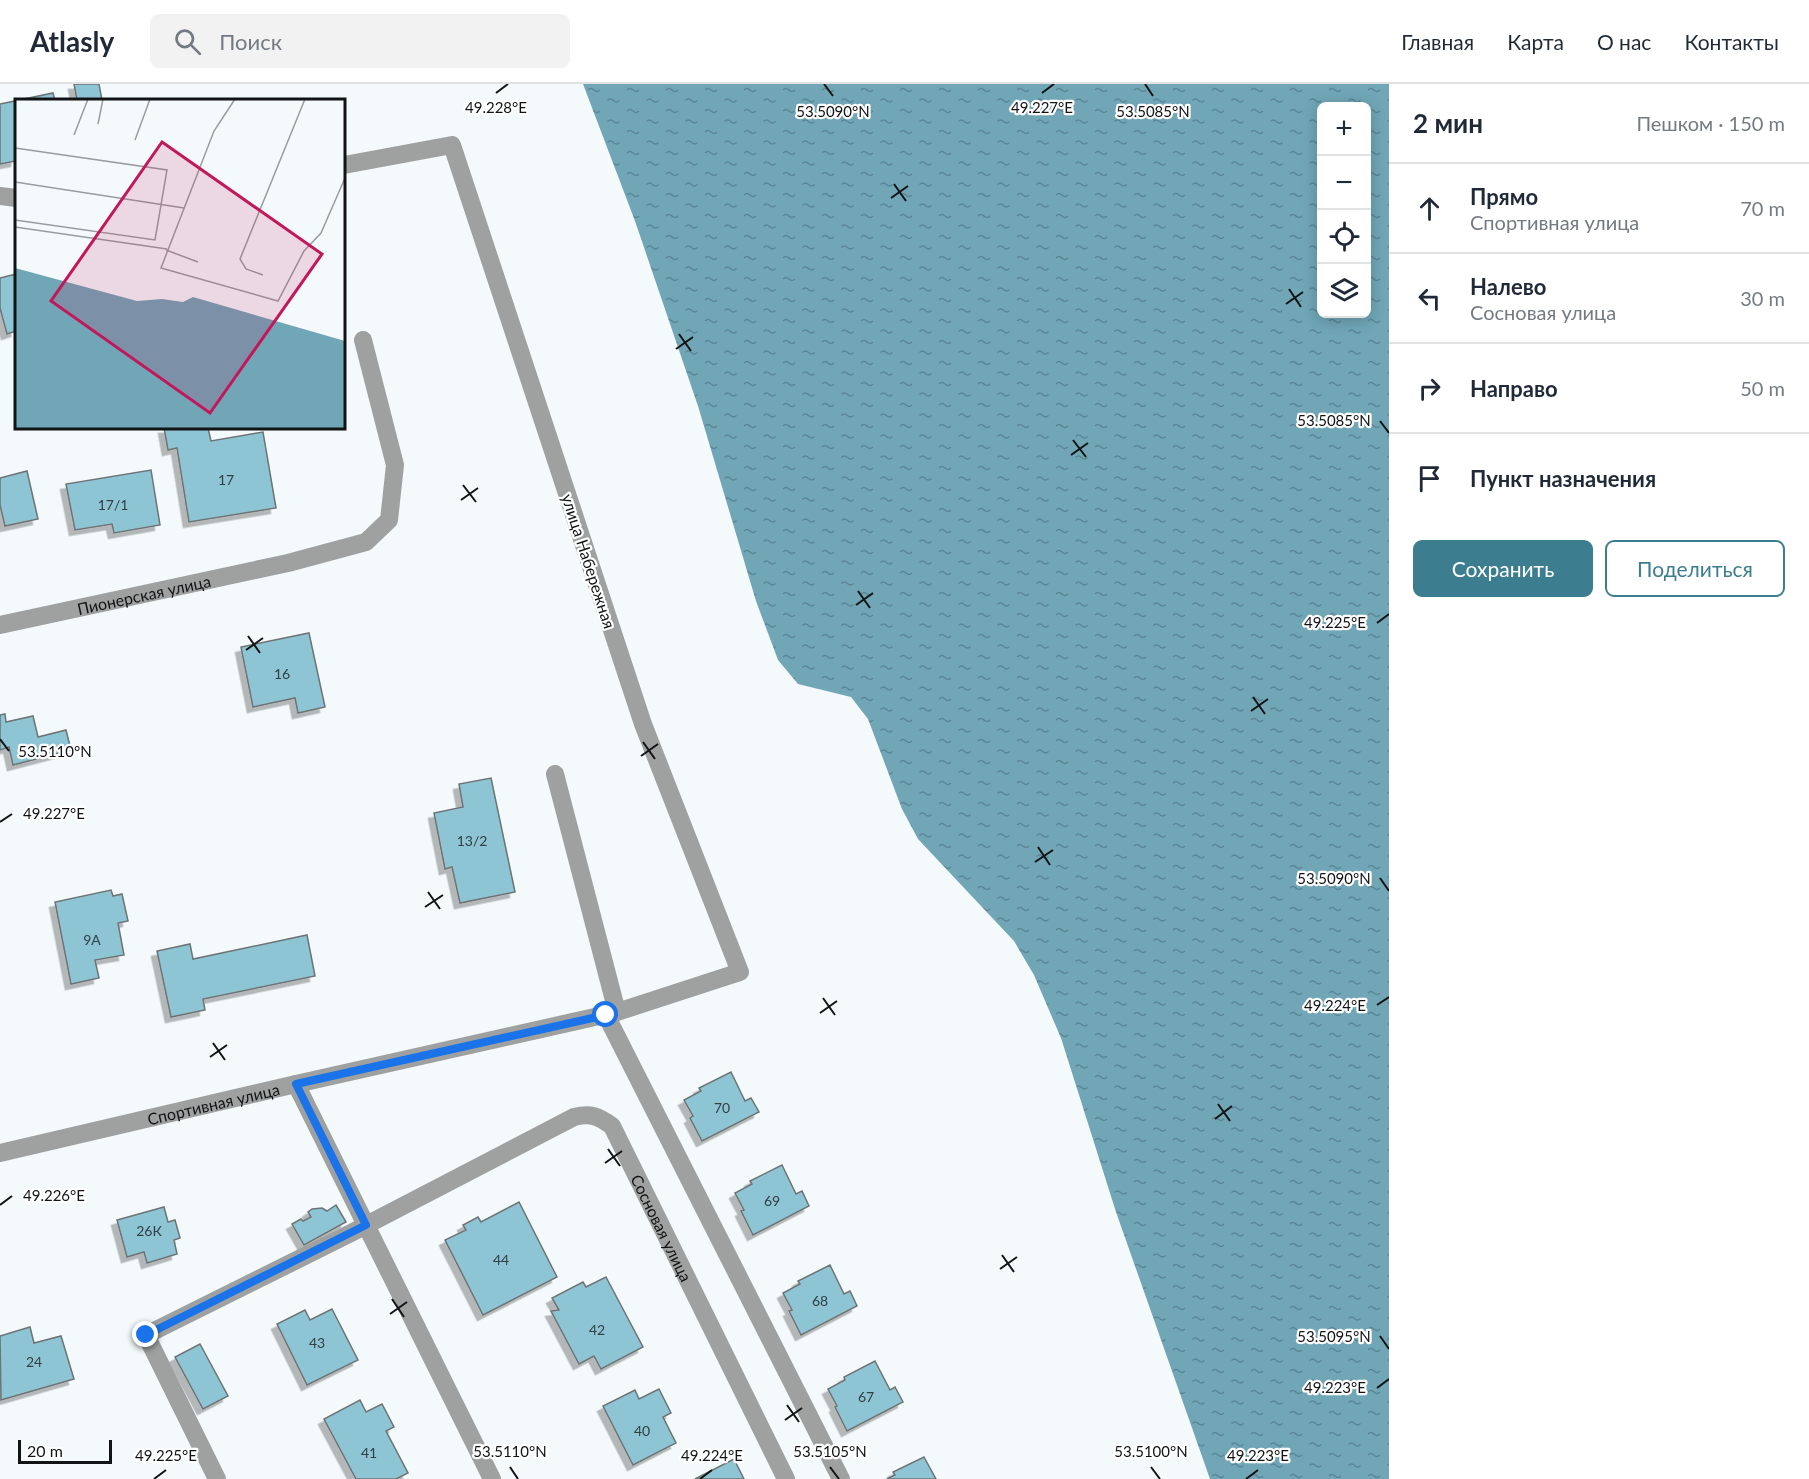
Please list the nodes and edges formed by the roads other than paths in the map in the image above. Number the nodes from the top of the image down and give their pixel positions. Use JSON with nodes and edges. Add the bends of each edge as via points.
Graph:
{"nodes":[{"id":1,"x":345,"y":165,"type":"edge"},
{"id":2,"x":0,"y":196,"type":"edge"},
{"id":3,"x":15,"y":198,"type":"edge"},
{"id":4,"x":363,"y":340,"type":"dead end"},
{"id":5,"x":0,"y":625,"type":"edge"},
{"id":6,"x":555,"y":774,"type":"dead end"},
{"id":7,"x":740,"y":972,"type":"joint"},
{"id":8,"x":611,"y":1013,"type":"junction"},
{"id":9,"x":296,"y":1084,"type":"junction"},
{"id":10,"x":0,"y":1153,"type":"edge"},
{"id":11,"x":359,"y":1229,"type":"junction"},
{"id":12,"x":218,"y":1479,"type":"edge"},
{"id":13,"x":492,"y":1479,"type":"edge"},
{"id":14,"x":786,"y":1479,"type":"edge"},
{"id":15,"x":841,"y":1479,"type":"edge"}],
"edges":[{"from":1,"to":7,"type":"street","name":"улица Набережная","via":[[452,145],[643,724]]},
{"from":2,"to":3,"type":"street"},
{"from":4,"to":5,"type":"street","name":"Пионерская улица","via":[[395,465],[389,520],[366,542],[288,563]]},
{"from":6,"to":8,"type":"street"},
{"from":7,"to":8,"type":"street","name":"Спортивная улица"},
{"from":8,"to":9,"type":"street","name":"Спортивная улица"},
{"from":8,"to":15,"type":"street"},
{"from":9,"to":10,"type":"street","name":"Спортивная улица"},
{"from":9,"to":11,"type":"street"},
{"from":11,"to":12,"type":"street","name":"Сосновая улица","via":[[146,1335]]},
{"from":11,"to":13,"type":"street"},
{"from":11,"to":14,"type":"street","name":"Сосновая улица","via":[[573,1117],[600,1117],[612,1126]]}]}
